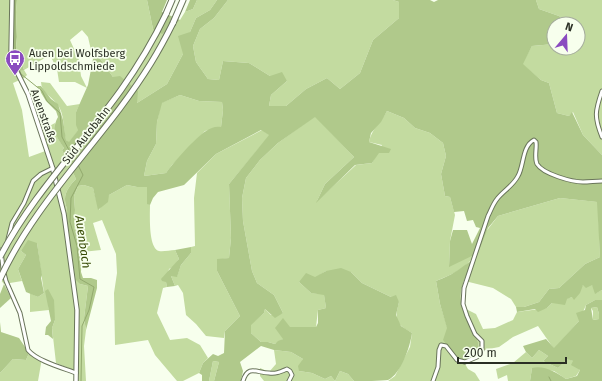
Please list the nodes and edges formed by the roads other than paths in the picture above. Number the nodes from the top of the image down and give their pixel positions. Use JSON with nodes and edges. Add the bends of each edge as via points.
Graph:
{"nodes":[{"id":1,"x":12,"y":0,"type":"edge"},
{"id":2,"x":172,"y":0,"type":"edge"},
{"id":3,"x":183,"y":0,"type":"edge"},
{"id":4,"x":602,"y":91,"type":"edge"},
{"id":5,"x":602,"y":137,"type":"edge"},
{"id":6,"x":53,"y":168,"type":"junction"},
{"id":7,"x":602,"y":181,"type":"edge"},
{"id":8,"x":0,"y":250,"type":"edge"},
{"id":9,"x":0,"y":257,"type":"edge"},
{"id":10,"x":0,"y":279,"type":"edge"},
{"id":11,"x":76,"y":373,"type":"junction"},
{"id":12,"x":76,"y":381,"type":"edge"},
{"id":13,"x":243,"y":381,"type":"edge"},
{"id":14,"x":289,"y":381,"type":"edge"},
{"id":15,"x":433,"y":381,"type":"edge"}],
"edges":[{"from":1,"to":6,"type":"street","name":"Auenstraße","via":[[11,56],[28,94]]},
{"from":2,"to":9,"type":"highway","name":"Süd Autobahn","bridge":true,"via":[[146,52],[121,91],[36,198]]},
{"from":3,"to":10,"type":"highway","name":"Süd Autobahn","bridge":true,"via":[[151,64],[59,184],[29,227]]},
{"from":4,"to":5,"type":"street","via":[[596,111]]},
{"from":6,"to":8,"type":"street","via":[[40,174],[34,181],[12,223],[5,247]]},
{"from":6,"to":11,"type":"street","name":"Auenstraße","via":[[64,214],[78,310]]},
{"from":7,"to":15,"type":"street","via":[[569,180],[551,173],[538,165],[536,143],[532,141],[527,148],[519,176],[497,199],[490,211],[464,288],[465,310],[475,334],[482,342],[482,350],[472,360],[465,362],[457,360],[446,346],[441,345]]},
{"from":8,"to":11,"type":"street","via":[[6,281],[20,313],[28,350],[31,354]]},
{"from":11,"to":12,"type":"street","name":"Auenstraße"},
{"from":13,"to":14,"type":"street","via":[[250,371],[278,373],[287,369],[292,375]]}]}
